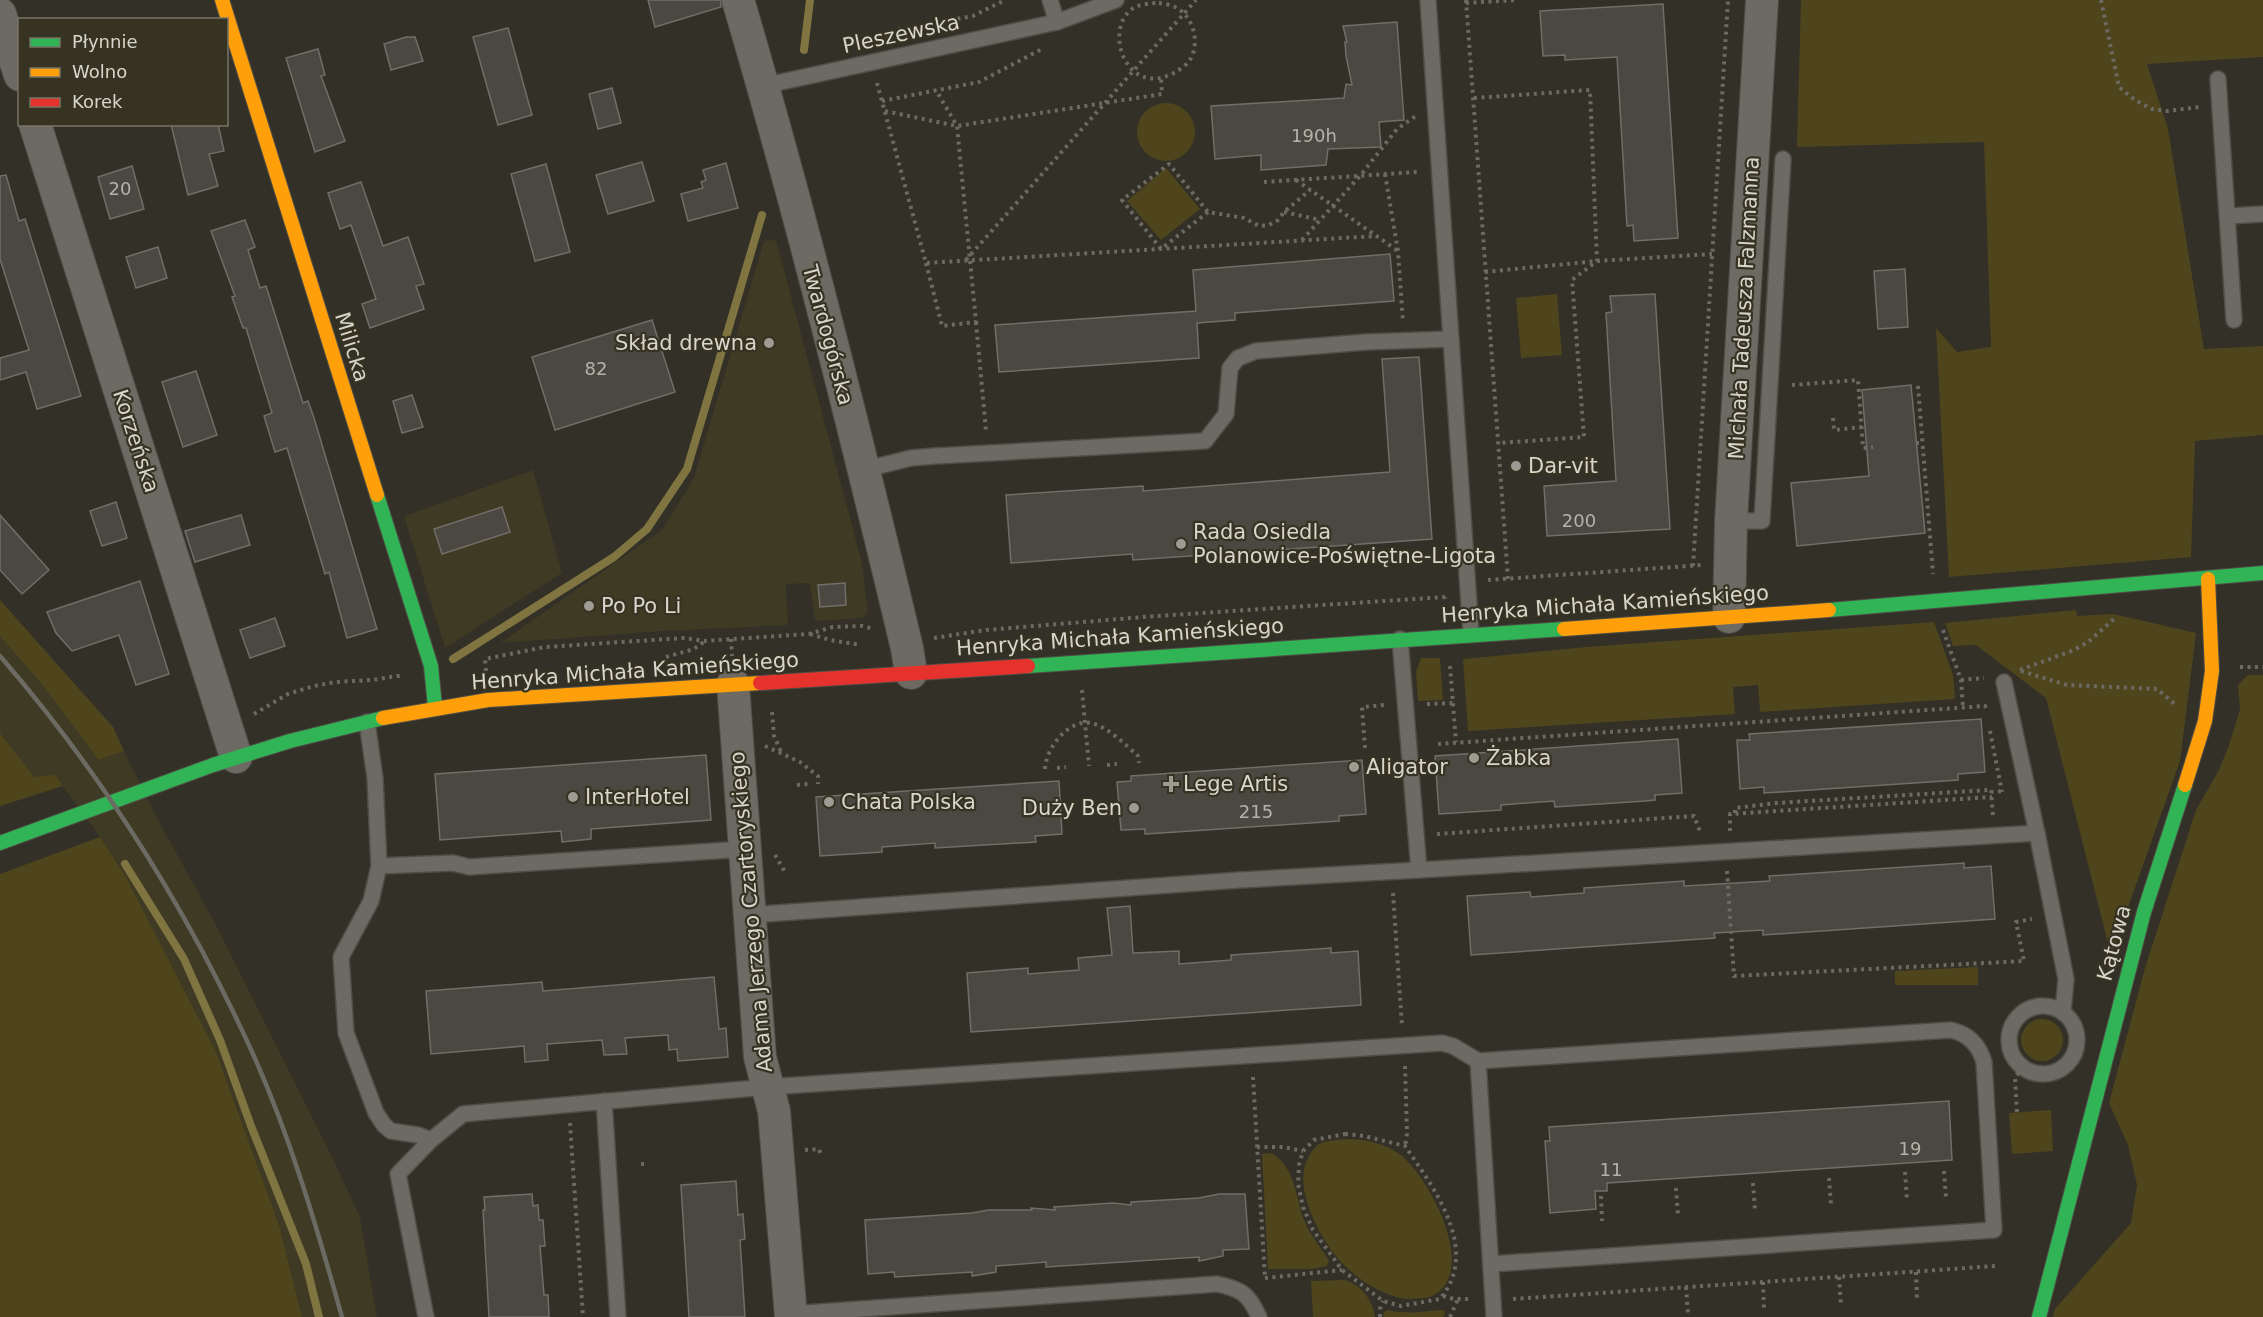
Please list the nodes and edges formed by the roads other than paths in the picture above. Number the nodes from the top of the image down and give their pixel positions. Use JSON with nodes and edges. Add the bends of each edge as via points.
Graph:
{"nodes":[{"id":1,"x":222,"y":0,"type":"edge"},
{"id":2,"x":738,"y":0,"type":"edge"},
{"id":3,"x":1050,"y":0,"type":"edge"},
{"id":4,"x":1116,"y":0,"type":"edge"},
{"id":5,"x":1428,"y":0,"type":"edge"},
{"id":6,"x":1762,"y":0,"type":"edge"},
{"id":7,"x":0,"y":14,"type":"edge"},
{"id":8,"x":228,"y":18,"type":"edge"},
{"id":9,"x":228,"y":19,"type":"edge"},
{"id":10,"x":1057,"y":22,"type":"junction"},
{"id":11,"x":18,"y":69,"type":"edge"},
{"id":12,"x":2218,"y":79,"type":"dead end"},
{"id":13,"x":763,"y":86,"type":"junction"},
{"id":14,"x":36,"y":126,"type":"edge"},
{"id":15,"x":1783,"y":159,"type":"dead end"},
{"id":16,"x":2263,"y":214,"type":"edge"},
{"id":17,"x":2229,"y":216,"type":"junction"},
{"id":18,"x":2234,"y":320,"type":"dead end"},
{"id":19,"x":1451,"y":339,"type":"junction"},
{"id":20,"x":863,"y":470,"type":"junction"},
{"id":21,"x":1731,"y":520,"type":"junction"},
{"id":22,"x":2263,"y":573,"type":"edge"},
{"id":23,"x":2208,"y":579,"type":"junction"},
{"id":24,"x":1729,"y":617,"type":"junction"},
{"id":25,"x":1471,"y":634,"type":"junction"},
{"id":26,"x":1400,"y":639,"type":"junction"},
{"id":27,"x":916,"y":653,"type":"junction"},
{"id":28,"x":2007,"y":677,"type":"road end"},
{"id":29,"x":733,"y":684,"type":"junction"},
{"id":30,"x":435,"y":707,"type":"junction"},
{"id":31,"x":367,"y":722,"type":"junction"},
{"id":32,"x":236,"y":758,"type":"junction"},
{"id":33,"x":2037,"y":832,"type":"junction"},
{"id":34,"x":0,"y":843,"type":"edge"},
{"id":35,"x":745,"y":849,"type":"junction"},
{"id":36,"x":379,"y":866,"type":"junction"},
{"id":37,"x":1419,"y":870,"type":"junction"},
{"id":38,"x":750,"y":915,"type":"junction"},
{"id":39,"x":2062,"y":1012,"type":"junction"},
{"id":40,"x":1478,"y":1061,"type":"junction"},
{"id":41,"x":767,"y":1086,"type":"junction"},
{"id":42,"x":604,"y":1101,"type":"junction"},
{"id":43,"x":431,"y":1140,"type":"junction"},
{"id":44,"x":1491,"y":1264,"type":"junction"},
{"id":45,"x":790,"y":1316,"type":"edge"},
{"id":46,"x":426,"y":1317,"type":"edge"},
{"id":47,"x":618,"y":1317,"type":"edge"},
{"id":48,"x":1259,"y":1317,"type":"edge"},
{"id":49,"x":1494,"y":1317,"type":"edge"},
{"id":50,"x":2038,"y":1317,"type":"edge"}],
"edges":[{"from":1,"to":8,"type":"street","name":"Milicka"},
{"from":2,"to":13,"type":"street","name":"Twardogórska"},
{"from":3,"to":10,"type":"lane"},
{"from":4,"to":10,"type":"lane","name":"Pleszewska"},
{"from":5,"to":19,"type":"lane"},
{"from":6,"to":21,"type":"street","name":"Michała Tadeusza Falzmanna"},
{"from":7,"to":11,"type":"street"},
{"from":9,"to":30,"type":"street","name":"Milicka","via":[[431,666]]},
{"from":10,"to":13,"type":"lane","name":"Pleszewska"},
{"from":12,"to":17,"type":"lane"},
{"from":13,"to":20,"type":"street","name":"Twardogórska"},
{"from":14,"to":32,"type":"street","name":"Korzeńska"},
{"from":15,"to":21,"type":"lane","via":[[1762,521]]},
{"from":16,"to":17,"type":"lane"},
{"from":17,"to":18,"type":"lane"},
{"from":19,"to":20,"type":"lane","via":[[1256,351],[1238,358],[1230,368],[1226,414],[1205,441],[911,458]]},
{"from":19,"to":25,"type":"lane"},
{"from":20,"to":27,"type":"street","name":"Twardogórska"},
{"from":21,"to":24,"type":"street","name":"Michała Tadeusza Falzmanna"},
{"from":22,"to":23,"type":"street","name":"Henryka Michała Kamieńskiego"},
{"from":23,"to":24,"type":"street","name":"Henryka Michała Kamieńskiego"},
{"from":23,"to":50,"type":"street","name":"Kątowa","via":[[2212,671],[2205,721],[2144,912]]},
{"from":24,"to":25,"type":"street","name":"Henryka Michała Kamieńskiego"},
{"from":25,"to":26,"type":"street","name":"Henryka Michała Kamieńskiego"},
{"from":26,"to":27,"type":"street","name":"Henryka Michała Kamieńskiego"},
{"from":26,"to":37,"type":"lane"},
{"from":27,"to":29,"type":"street","name":"Henryka Michała Kamieńskiego"},
{"from":28,"to":33,"type":"lane"},
{"from":29,"to":30,"type":"street","name":"Henryka Michała Kamieńskiego"},
{"from":29,"to":35,"type":"street","name":"Adama Jerzego Czartoryskiego"},
{"from":30,"to":31,"type":"street","name":"Henryka Michała Kamieńskiego"},
{"from":31,"to":32,"type":"street","name":"Henryka Michała Kamieńskiego"},
{"from":31,"to":36,"type":"lane","via":[[375,778]]},
{"from":32,"to":34,"type":"street","name":"Henryka Michała Kamieńskiego"},
{"from":33,"to":37,"type":"lane"},
{"from":33,"to":39,"type":"lane","via":[[2066,980]]},
{"from":35,"to":36,"type":"lane","via":[[469,867],[453,863]]},
{"from":35,"to":38,"type":"street","name":"Adama Jerzego Czartoryskiego"},
{"from":36,"to":43,"type":"lane","via":[[371,901],[341,957],[346,1033],[384,1125],[391,1131]]},
{"from":37,"to":38,"type":"lane"},
{"from":38,"to":41,"type":"street","name":"Adama Jerzego Czartoryskiego","via":[[759,1058]]},
{"from":39,"to":39,"type":"lane","via":[[2036,1006],[2017,1018],[2011,1028],[2010,1050],[2024,1068],[2034,1073],[2056,1072],[2073,1057],[2077,1035],[2074,1024]]},
{"from":40,"to":41,"type":"lane","via":[[1442,1044]]},
{"from":40,"to":44,"type":"lane"},
{"from":40,"to":44,"type":"lane","via":[[1951,1030],[1963,1032],[1978,1048],[1984,1073],[1994,1230]]},
{"from":41,"to":42,"type":"lane"},
{"from":41,"to":45,"type":"street","name":"Adama Jerzego Czartoryskiego","via":[[774,1111]]},
{"from":42,"to":43,"type":"lane","via":[[463,1114]]},
{"from":42,"to":47,"type":"lane"},
{"from":43,"to":46,"type":"lane","via":[[398,1174]]},
{"from":44,"to":49,"type":"lane"},
{"from":45,"to":48,"type":"lane","via":[[1217,1284],[1239,1290],[1251,1300]]}]}
